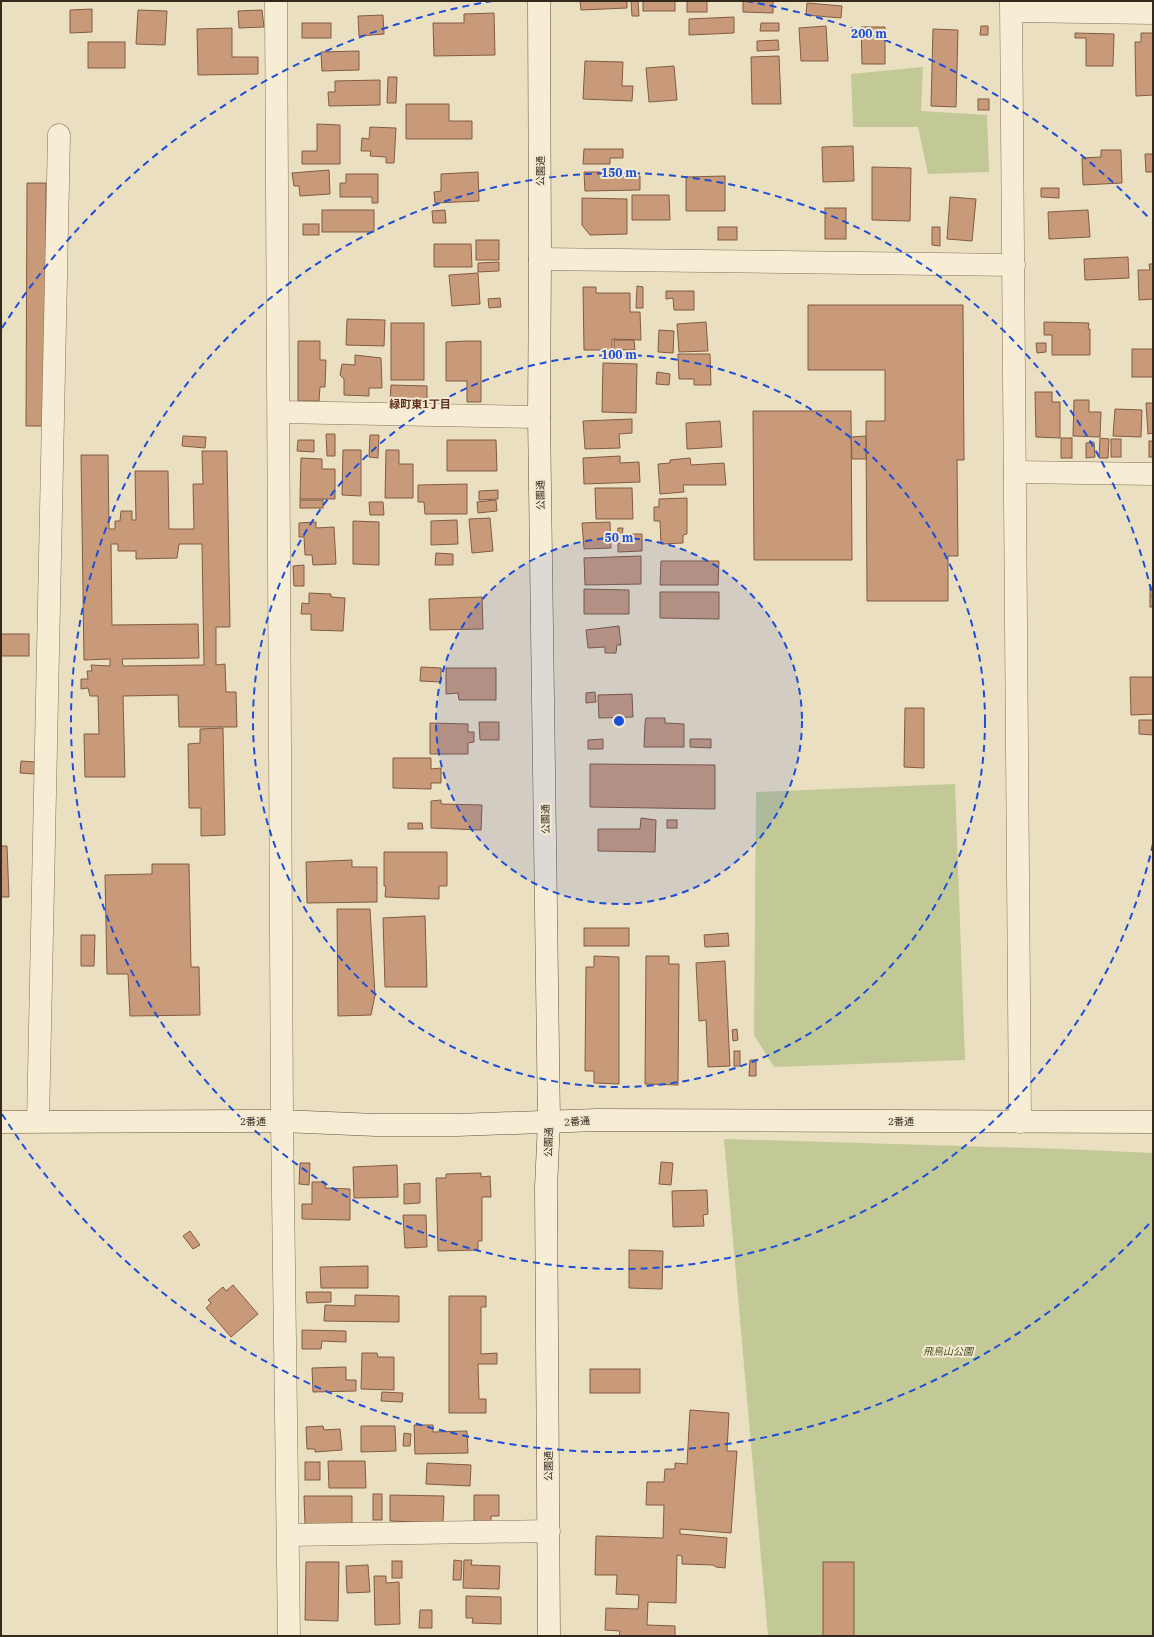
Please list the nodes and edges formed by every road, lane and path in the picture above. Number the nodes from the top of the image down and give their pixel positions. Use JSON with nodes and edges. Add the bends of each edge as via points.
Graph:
{"nodes":[{"id":1,"x":276,"y":1,"type":"edge"},
{"id":2,"x":539,"y":1,"type":"edge"},
{"id":3,"x":1012,"y":6,"type":"edge"},
{"id":4,"x":1153,"y":13,"type":"edge"},
{"id":5,"x":59,"y":135,"type":"dead end"},
{"id":6,"x":540,"y":259,"type":"junction"},
{"id":7,"x":1014,"y":265,"type":"junction"},
{"id":8,"x":279,"y":412,"type":"junction"},
{"id":9,"x":539,"y":417,"type":"junction"},
{"id":10,"x":1015,"y":472,"type":"junction"},
{"id":11,"x":1153,"y":474,"type":"edge"},
{"id":12,"x":38,"y":1121,"type":"junction"},
{"id":13,"x":282,"y":1121,"type":"junction"},
{"id":14,"x":1,"y":1122,"type":"edge"},
{"id":15,"x":549,"y":1122,"type":"junction"},
{"id":16,"x":1020,"y":1122,"type":"junction"},
{"id":17,"x":1153,"y":1122,"type":"edge"},
{"id":18,"x":549,"y":1532,"type":"junction"},
{"id":19,"x":288,"y":1535,"type":"junction"},
{"id":20,"x":290,"y":1636,"type":"edge"},
{"id":21,"x":549,"y":1636,"type":"edge"}],
"edges":[{"from":1,"to":8,"type":"street"},
{"from":2,"to":6,"type":"street","name":"公園通"},
{"from":3,"to":4,"type":"street"},
{"from":3,"to":7,"type":"street"},
{"from":5,"to":12,"type":"street"},
{"from":6,"to":7,"type":"street"},
{"from":6,"to":9,"type":"street","name":"公園通"},
{"from":7,"to":10,"type":"street"},
{"from":8,"to":9,"type":"street"},
{"from":8,"to":13,"type":"street"},
{"from":9,"to":15,"type":"street","name":"公園通"},
{"from":10,"to":11,"type":"street"},
{"from":10,"to":16,"type":"street"},
{"from":12,"to":13,"type":"street","name":"2番通"},
{"from":12,"to":14,"type":"street","name":"2番通"},
{"from":13,"to":15,"type":"street","name":"2番通","via":[[376,1125]]},
{"from":13,"to":19,"type":"street"},
{"from":15,"to":16,"type":"street","name":"2番通"},
{"from":15,"to":18,"type":"street","name":"公園通","via":[[546,1188]]},
{"from":16,"to":17,"type":"street","name":"2番通"},
{"from":18,"to":19,"type":"street"},
{"from":18,"to":21,"type":"street","name":"公園通"},
{"from":19,"to":20,"type":"street"}]}
